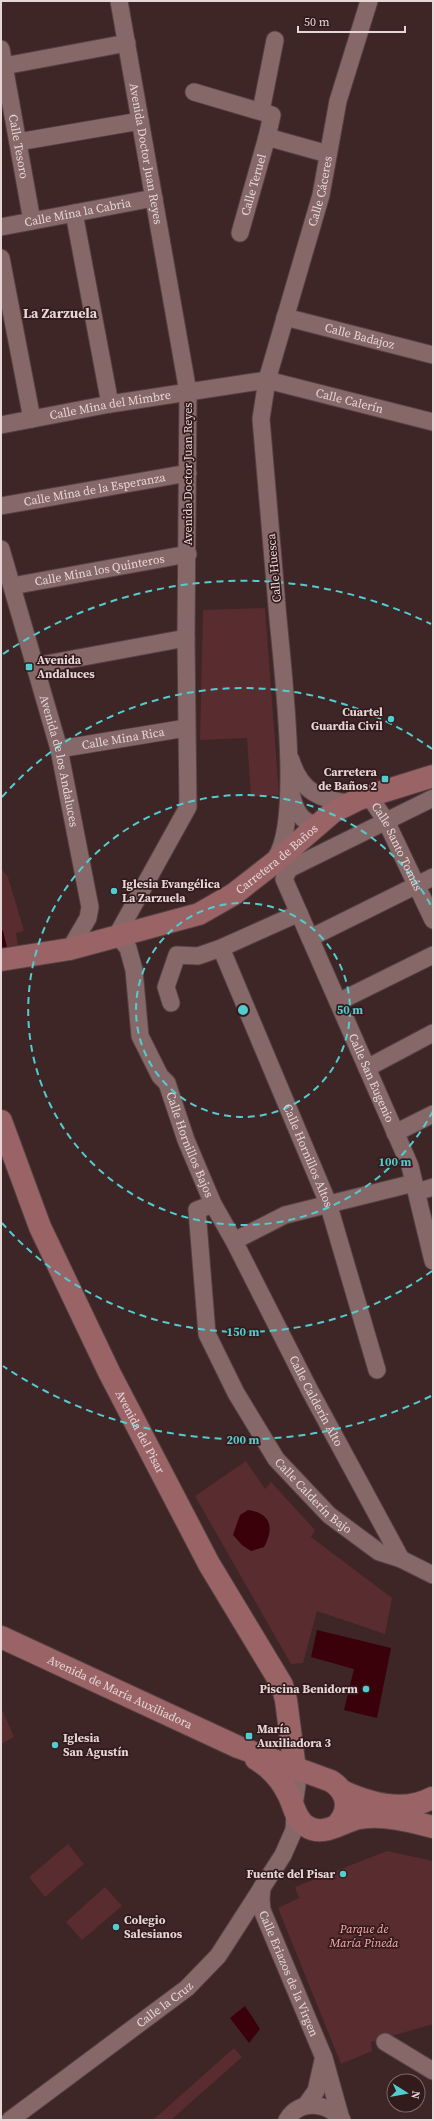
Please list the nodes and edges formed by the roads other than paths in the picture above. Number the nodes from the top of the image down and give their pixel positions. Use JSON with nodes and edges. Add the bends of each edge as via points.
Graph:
{"nodes":[{"id":1,"x":119,"y":1,"type":"edge"},
{"id":2,"x":369,"y":1,"type":"edge"},
{"id":3,"x":275,"y":40,"type":"dead end"},
{"id":4,"x":127,"y":43,"type":"junction"},
{"id":5,"x":1,"y":49,"type":"edge"},
{"id":6,"x":4,"y":66,"type":"junction"},
{"id":7,"x":194,"y":92,"type":"dead end"},
{"id":8,"x":261,"y":111,"type":"junction"},
{"id":9,"x":140,"y":121,"type":"junction"},
{"id":10,"x":267,"y":137,"type":"junction"},
{"id":11,"x":18,"y":142,"type":"junction"},
{"id":12,"x":328,"y":154,"type":"junction"},
{"id":13,"x":154,"y":198,"type":"junction"},
{"id":14,"x":74,"y":213,"type":"junction"},
{"id":15,"x":32,"y":221,"type":"junction"},
{"id":16,"x":1,"y":227,"type":"edge"},
{"id":17,"x":240,"y":233,"type":"dead end"},
{"id":18,"x":1,"y":258,"type":"edge"},
{"id":19,"x":285,"y":317,"type":"junction"},
{"id":20,"x":433,"y":355,"type":"edge"},
{"id":21,"x":267,"y":380,"type":"junction"},
{"id":22,"x":188,"y":392,"type":"junction"},
{"id":23,"x":110,"y":404,"type":"junction"},
{"id":24,"x":32,"y":419,"type":"junction"},
{"id":25,"x":433,"y":422,"type":"edge"},
{"id":26,"x":1,"y":425,"type":"edge"},
{"id":27,"x":188,"y":473,"type":"junction"},
{"id":28,"x":1,"y":506,"type":"edge"},
{"id":29,"x":1,"y":550,"type":"edge"},
{"id":30,"x":188,"y":554,"type":"junction"},
{"id":31,"x":12,"y":586,"type":"junction"},
{"id":32,"x":186,"y":638,"type":"junction"},
{"id":33,"x":35,"y":666,"type":"junction"},
{"id":34,"x":186,"y":728,"type":"junction"},
{"id":35,"x":59,"y":749,"type":"junction"},
{"id":36,"x":290,"y":756,"type":"junction"},
{"id":37,"x":433,"y":776,"type":"edge"},
{"id":38,"x":288,"y":779,"type":"junction"},
{"id":39,"x":316,"y":794,"type":"junction"},
{"id":40,"x":433,"y":798,"type":"edge"},
{"id":41,"x":360,"y":799,"type":"junction"},
{"id":42,"x":386,"y":821,"type":"junction"},
{"id":43,"x":320,"y":824,"type":"junction"},
{"id":44,"x":277,"y":873,"type":"junction"},
{"id":45,"x":433,"y":877,"type":"edge"},
{"id":46,"x":417,"y":885,"type":"junction"},
{"id":47,"x":299,"y":913,"type":"junction"},
{"id":48,"x":433,"y":920,"type":"edge"},
{"id":49,"x":117,"y":936,"type":"junction"},
{"id":50,"x":310,"y":938,"type":"junction"},
{"id":51,"x":221,"y":948,"type":"junction"},
{"id":52,"x":70,"y":949,"type":"junction"},
{"id":53,"x":432,"y":959,"type":"edge"},
{"id":54,"x":1,"y":960,"type":"edge"},
{"id":55,"x":338,"y":1002,"type":"junction"},
{"id":56,"x":171,"y":1003,"type":"dead end"},
{"id":57,"x":433,"y":1033,"type":"edge"},
{"id":58,"x":367,"y":1068,"type":"junction"},
{"id":59,"x":433,"y":1114,"type":"edge"},
{"id":60,"x":1,"y":1121,"type":"edge"},
{"id":61,"x":396,"y":1133,"type":"junction"},
{"id":62,"x":433,"y":1187,"type":"edge"},
{"id":63,"x":415,"y":1188,"type":"junction"},
{"id":64,"x":328,"y":1203,"type":"junction"},
{"id":65,"x":213,"y":1204,"type":"junction"},
{"id":66,"x":234,"y":1241,"type":"junction"},
{"id":67,"x":432,"y":1254,"type":"edge"},
{"id":68,"x":377,"y":1370,"type":"dead end"},
{"id":69,"x":401,"y":1559,"type":"junction"},
{"id":70,"x":433,"y":1575,"type":"edge"},
{"id":71,"x":1,"y":1638,"type":"edge"},
{"id":72,"x":290,"y":1726,"type":"junction"},
{"id":73,"x":238,"y":1747,"type":"junction"},
{"id":74,"x":274,"y":1760,"type":"junction"},
{"id":75,"x":295,"y":1769,"type":"junction"},
{"id":76,"x":323,"y":1779,"type":"junction"},
{"id":77,"x":342,"y":1791,"type":"junction"},
{"id":78,"x":433,"y":1797,"type":"edge"},
{"id":79,"x":295,"y":1806,"type":"junction"},
{"id":80,"x":433,"y":1826,"type":"edge"},
{"id":81,"x":327,"y":1828,"type":"junction"},
{"id":82,"x":283,"y":1855,"type":"junction"},
{"id":83,"x":262,"y":1887,"type":"junction"},
{"id":84,"x":385,"y":2042,"type":"dead end"},
{"id":85,"x":324,"y":2058,"type":"junction"},
{"id":86,"x":433,"y":2071,"type":"edge"},
{"id":87,"x":306,"y":2106,"type":"junction"},
{"id":88,"x":10,"y":2120,"type":"edge"},
{"id":89,"x":288,"y":2120,"type":"edge"},
{"id":90,"x":342,"y":2120,"type":"edge"}],
"edges":[{"from":1,"to":4,"type":"street","name":"Avenida Doctor Juan Reyes"},
{"from":2,"to":12,"type":"street","name":"Calle Cáceres","via":[[338,101]]},
{"from":3,"to":8,"type":"street"},
{"from":4,"to":6,"type":"street"},
{"from":4,"to":9,"type":"street","name":"Avenida Doctor Juan Reyes"},
{"from":5,"to":6,"type":"street","name":"Calle Tesoro"},
{"from":6,"to":11,"type":"street","name":"Calle Tesoro"},
{"from":7,"to":8,"type":"street"},
{"from":8,"to":10,"type":"street","name":"Calle Teruel","via":[[272,115]]},
{"from":9,"to":11,"type":"street"},
{"from":9,"to":13,"type":"street","name":"Avenida Doctor Juan Reyes"},
{"from":10,"to":12,"type":"street"},
{"from":10,"to":17,"type":"street","name":"Calle Teruel"},
{"from":11,"to":15,"type":"street","name":"Calle Tesoro"},
{"from":12,"to":19,"type":"street","name":"Calle Cáceres","via":[[321,195]]},
{"from":13,"to":14,"type":"street","name":"Calle Mina la Cabria"},
{"from":13,"to":22,"type":"street","name":"Avenida Doctor Juan Reyes"},
{"from":14,"to":15,"type":"street","name":"Calle Mina la Cabria"},
{"from":14,"to":23,"type":"street"},
{"from":15,"to":16,"type":"street","name":"Calle Mina la Cabria"},
{"from":18,"to":24,"type":"street"},
{"from":19,"to":20,"type":"street","name":"Calle Badajoz"},
{"from":19,"to":21,"type":"street","name":"Calle Cáceres"},
{"from":21,"to":22,"type":"street","name":"Calle Mina del Mimbre"},
{"from":21,"to":25,"type":"street","name":"Calle Calerín"},
{"from":21,"to":36,"type":"street","name":"Calle Huesca","via":[[261,419]]},
{"from":22,"to":23,"type":"street","name":"Calle Mina del Mimbre"},
{"from":22,"to":27,"type":"street","name":"Avenida Doctor Juan Reyes"},
{"from":23,"to":24,"type":"street","name":"Calle Mina del Mimbre"},
{"from":24,"to":26,"type":"street","name":"Calle Mina del Mimbre"},
{"from":27,"to":28,"type":"street","name":"Calle Mina de la Esperanza"},
{"from":27,"to":30,"type":"street","name":"Avenida Doctor Juan Reyes"},
{"from":29,"to":31,"type":"street","name":"Avenida de los Andaluces"},
{"from":30,"to":31,"type":"street","name":"Calle Mina los Quinteros"},
{"from":30,"to":32,"type":"street","name":"Avenida Doctor Juan Reyes"},
{"from":31,"to":33,"type":"street","name":"Avenida de los Andaluces"},
{"from":32,"to":33,"type":"street"},
{"from":32,"to":34,"type":"street","name":"Avenida Doctor Juan Reyes"},
{"from":33,"to":35,"type":"street","name":"Avenida de los Andaluces"},
{"from":34,"to":35,"type":"street","name":"Calle Mina Rica"},
{"from":34,"to":49,"type":"street","name":"Avenida Doctor Juan Reyes","via":[[188,807]]},
{"from":35,"to":52,"type":"street","name":"Avenida de los Andaluces","via":[[90,907],[88,918]]},
{"from":36,"to":38,"type":"street","name":"Calle Huesca"},
{"from":36,"to":39,"type":"street","name":"Calle Huesca","via":[[297,778]]},
{"from":37,"to":41,"type":"main road","name":"Carretera de Baños"},
{"from":38,"to":43,"type":"street","name":"Calle Huesca","via":[[299,814],[309,823]]},
{"from":38,"to":44,"type":"street","name":"Calle Huesca","via":[[287,825]]},
{"from":39,"to":41,"type":"street","name":"Calle Huesca","via":[[335,801]]},
{"from":39,"to":43,"type":"street"},
{"from":40,"to":42,"type":"street"},
{"from":41,"to":42,"type":"street","name":"Calle Santo Tomás"},
{"from":41,"to":43,"type":"main road","name":"Carretera de Baños","via":[[333,812]]},
{"from":42,"to":44,"type":"street"},
{"from":42,"to":46,"type":"street","name":"Calle Santo Tomás"},
{"from":43,"to":44,"type":"main road","name":"Carretera de Baños"},
{"from":44,"to":47,"type":"street","name":"Calle San Eugenio"},
{"from":44,"to":49,"type":"main road","name":"Carretera de Baños","via":[[199,914]]},
{"from":45,"to":46,"type":"street"},
{"from":46,"to":48,"type":"street","name":"Calle Santo Tomás"},
{"from":46,"to":50,"type":"street"},
{"from":47,"to":50,"type":"street","name":"Calle San Eugenio"},
{"from":47,"to":51,"type":"street"},
{"from":49,"to":52,"type":"main road","name":"Carretera de Baños"},
{"from":49,"to":65,"type":"street","name":"Calle Hornillos Bajos","via":[[128,948],[134,970],[140,1036],[160,1076],[168,1083],[186,1140]]},
{"from":50,"to":55,"type":"street","name":"Calle San Eugenio"},
{"from":51,"to":56,"type":"street","via":[[198,956],[177,955],[166,987]]},
{"from":51,"to":64,"type":"street","name":"Calle Hornillos Altos"},
{"from":52,"to":54,"type":"main road","name":"Carretera de Baños"},
{"from":53,"to":55,"type":"street"},
{"from":55,"to":58,"type":"street","name":"Calle San Eugenio"},
{"from":57,"to":58,"type":"street"},
{"from":58,"to":61,"type":"street","name":"Calle San Eugenio"},
{"from":59,"to":61,"type":"street"},
{"from":60,"to":72,"type":"main road","name":"Avenida del Pisar","via":[[40,1227],[110,1374],[209,1564],[277,1675],[284,1692]]},
{"from":61,"to":63,"type":"street","name":"Calle San Eugenio","via":[[410,1166]]},
{"from":62,"to":63,"type":"street"},
{"from":63,"to":64,"type":"street"},
{"from":63,"to":67,"type":"street","name":"Calle San Eugenio"},
{"from":64,"to":66,"type":"street","via":[[286,1215]]},
{"from":64,"to":68,"type":"street","name":"Calle Hornillos Altos"},
{"from":65,"to":66,"type":"street","name":"Calle Hornillos Bajos"},
{"from":65,"to":69,"type":"street","name":"Calle Calderín Bajo","via":[[197,1210],[207,1334],[236,1393],[276,1459],[329,1515],[379,1552]]},
{"from":66,"to":69,"type":"street","name":"Calle Calderín Alto","via":[[309,1390]]},
{"from":69,"to":70,"type":"street","name":"Calle Calderín Bajo"},
{"from":71,"to":73,"type":"main road","name":"Avenida de María Auxiliadora"},
{"from":72,"to":74,"type":"main road","name":"Avenida del Pisar","via":[[285,1754]]},
{"from":72,"to":75,"type":"main road","name":"Avenida del Pisar"},
{"from":72,"to":76,"type":"main road","name":"Avenida del Pisar","via":[[303,1760]]},
{"from":73,"to":74,"type":"main road","name":"Avenida de María Auxiliadora"},
{"from":73,"to":79,"type":"main road","name":"Avenida de María Auxiliadora","via":[[273,1773]]},
{"from":74,"to":75,"type":"main road","name":"Avenida de María Auxiliadora"},
{"from":75,"to":76,"type":"main road","name":"Avenida de María Auxiliadora"},
{"from":75,"to":79,"type":"street","name":"Avenida del Pisar"},
{"from":76,"to":77,"type":"main road","name":"Avenida de María Auxiliadora","via":[[331,1781]]},
{"from":76,"to":79,"type":"main road","via":[[304,1784]]},
{"from":77,"to":78,"type":"main road","name":"Avenida de María Auxiliadora","via":[[371,1802],[397,1806],[414,1805]]},
{"from":77,"to":81,"type":"main road","via":[[346,1809],[342,1820]]},
{"from":78,"to":80,"type":"main road","via":[[428,1810]]},
{"from":79,"to":81,"type":"main road","name":"Avenida de María Auxiliadora","via":[[304,1825]]},
{"from":79,"to":82,"type":"street","name":"Calle la Cruz","via":[[292,1834]]},
{"from":80,"to":81,"type":"main road","via":[[379,1817],[354,1819]]},
{"from":81,"to":82,"type":"street","name":"Calle la Cruz","via":[[292,1845]]},
{"from":82,"to":83,"type":"street","name":"Calle la Cruz"},
{"from":83,"to":85,"type":"street","name":"Calle Eriazos de la Virgen","via":[[262,1910]]},
{"from":83,"to":88,"type":"street","name":"Calle la Cruz","via":[[218,1956],[187,1988]]},
{"from":84,"to":86,"type":"street"},
{"from":85,"to":87,"type":"street","via":[[316,2090]]},
{"from":85,"to":90,"type":"street","name":"Calle Eriazos de la Virgen"},
{"from":87,"to":89,"type":"street","via":[[297,2110]]},
{"from":87,"to":90,"type":"street","via":[[316,2104],[326,2107]]}]}
